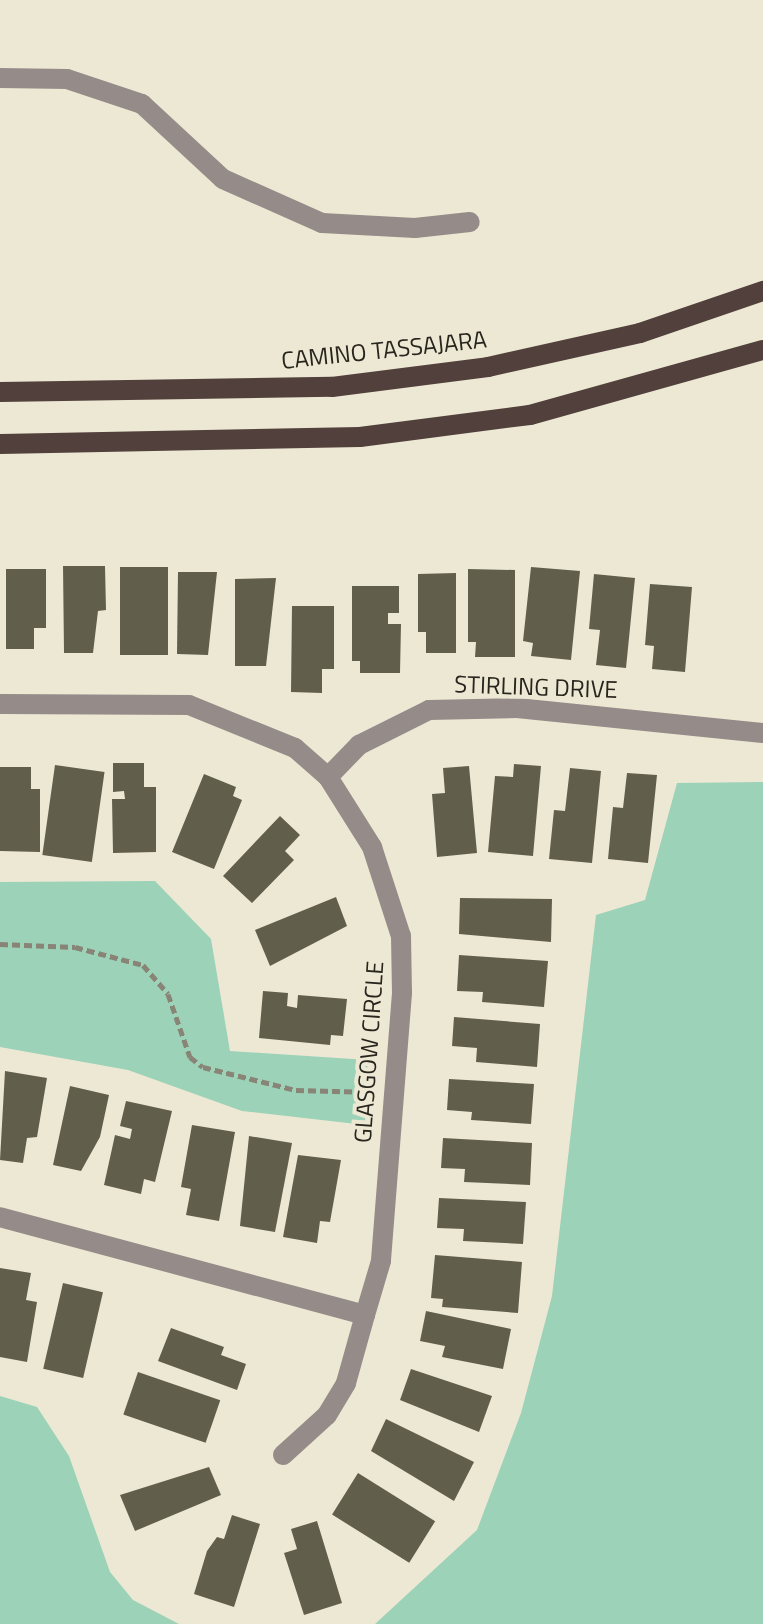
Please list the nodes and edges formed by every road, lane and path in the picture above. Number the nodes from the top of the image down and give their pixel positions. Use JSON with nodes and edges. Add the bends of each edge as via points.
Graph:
{"nodes":[{"id":1,"x":0,"y":78,"type":"edge"},
{"id":2,"x":470,"y":222,"type":"dead end"},
{"id":3,"x":763,"y":291,"type":"edge"},
{"id":4,"x":763,"y":350,"type":"edge"},
{"id":5,"x":0,"y":392,"type":"edge"},
{"id":6,"x":0,"y":444,"type":"edge"},
{"id":7,"x":0,"y":704,"type":"edge"},
{"id":8,"x":763,"y":733,"type":"edge"},
{"id":9,"x":328,"y":777,"type":"junction"},
{"id":10,"x":0,"y":944,"type":"edge"},
{"id":11,"x":391,"y":1092,"type":"junction"},
{"id":12,"x":0,"y":1217,"type":"edge"},
{"id":13,"x":365,"y":1315,"type":"junction"},
{"id":14,"x":283,"y":1455,"type":"dead end"}],
"edges":[{"from":1,"to":2,"type":"street","via":[[67,79],[142,104],[223,179],[322,223],[415,228]]},
{"from":3,"to":5,"type":"main road","name":"CAMINO TASSAJARA","via":[[640,333],[488,367],[332,387]]},
{"from":4,"to":6,"type":"main road","via":[[530,415],[375,435]]},
{"from":7,"to":9,"type":"street","name":"GLASGOW CIRCLE","via":[[189,705],[295,748]]},
{"from":8,"to":9,"type":"street","name":"STIRLING DRIVE","via":[[517,708],[429,710],[359,745]]},
{"from":9,"to":11,"type":"street","name":"GLASGOW CIRCLE","via":[[372,847],[401,936]]},
{"from":10,"to":11,"type":"path","via":[[75,947],[143,965],[168,994],[190,1057],[203,1067],[296,1090]]},
{"from":11,"to":13,"type":"street","name":"GLASGOW CIRCLE","via":[[381,1261]]},
{"from":12,"to":13,"type":"street"},
{"from":13,"to":14,"type":"street","name":"GLASGOW CIRCLE","via":[[340,1394]]}]}
